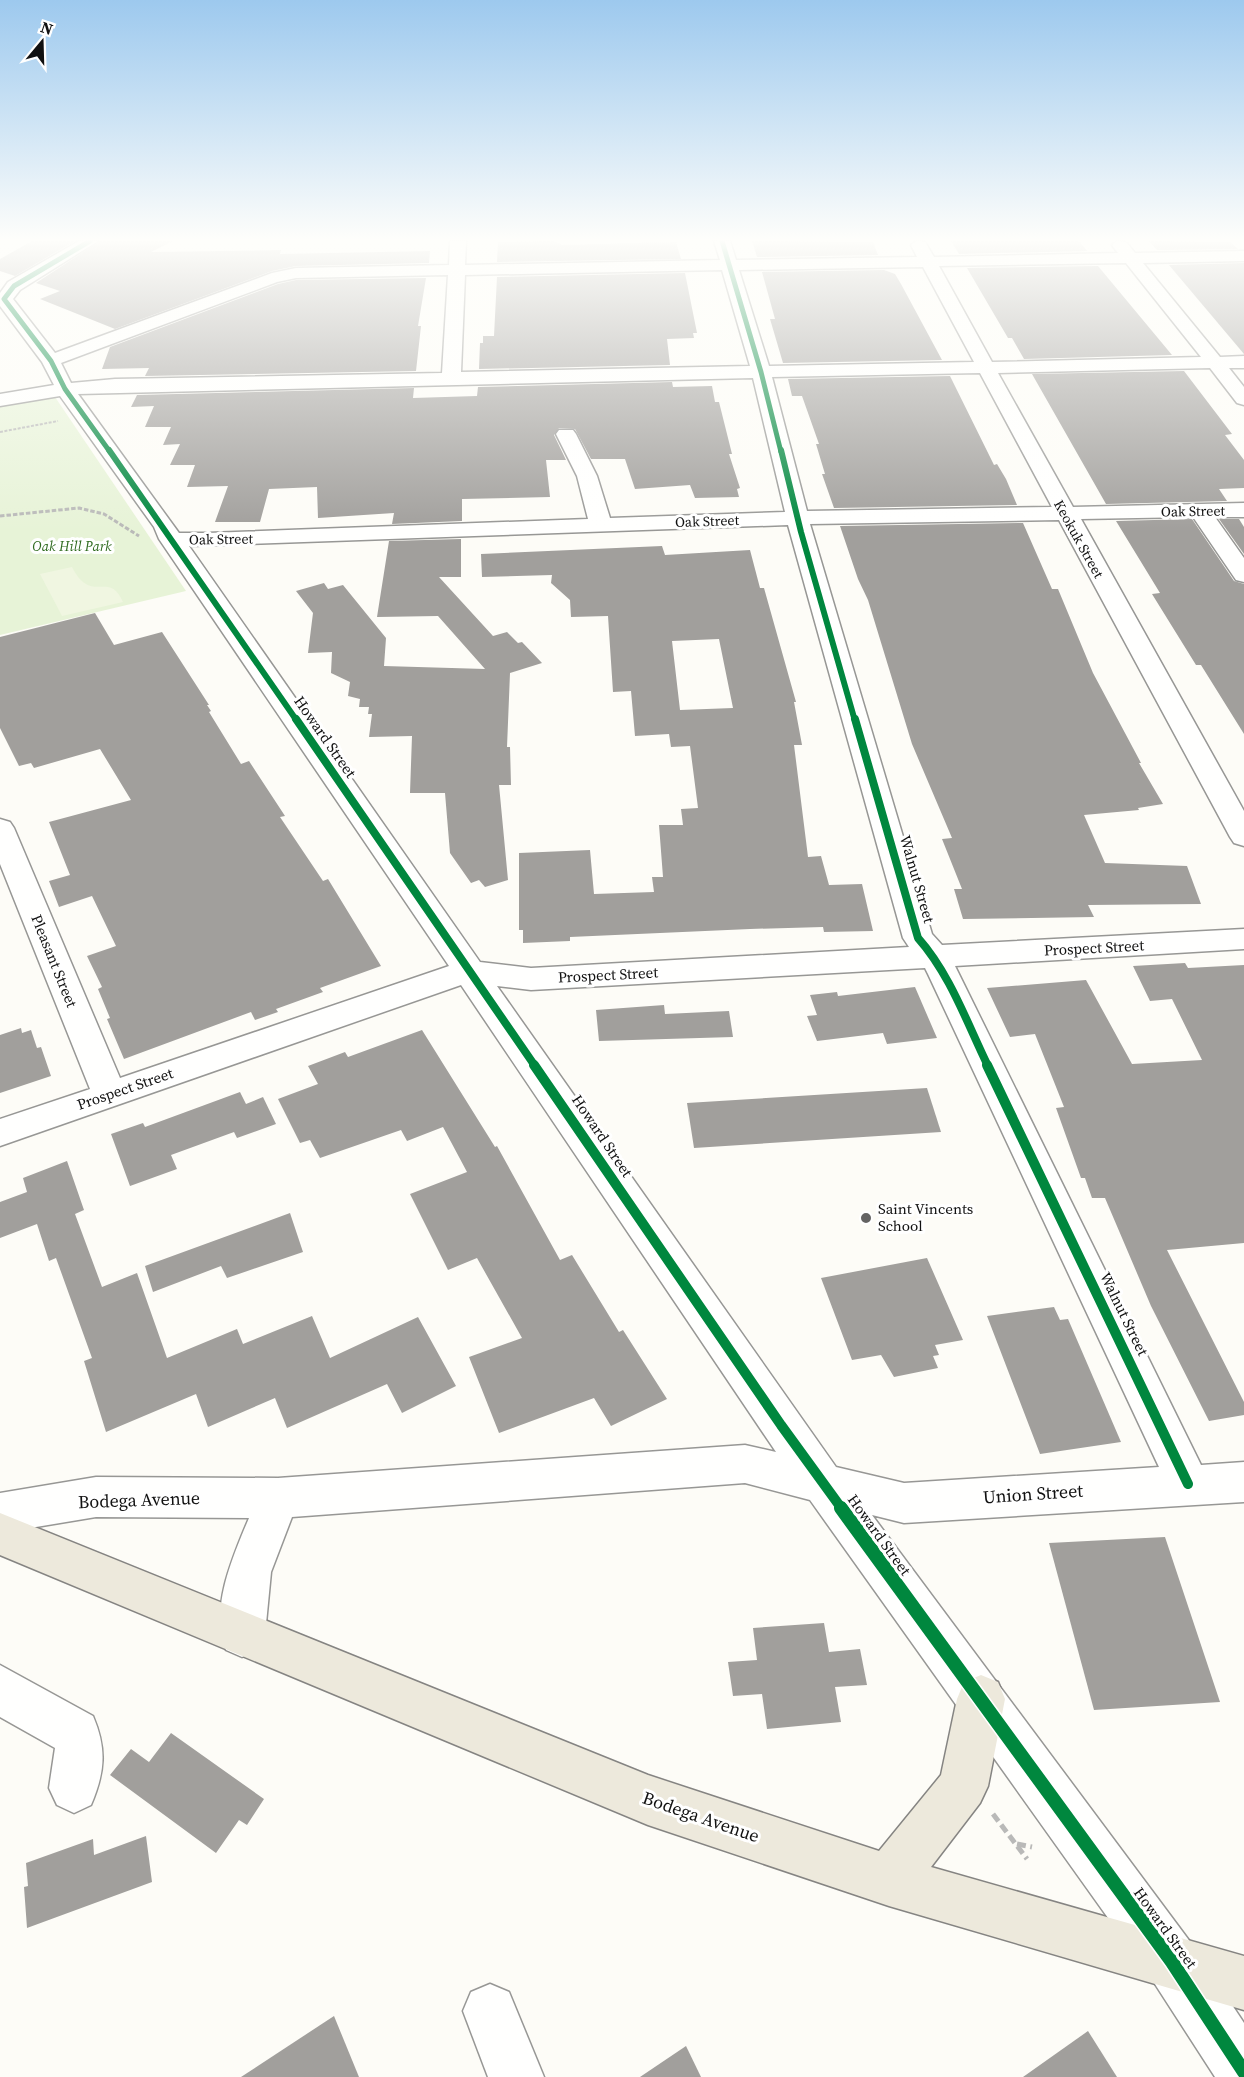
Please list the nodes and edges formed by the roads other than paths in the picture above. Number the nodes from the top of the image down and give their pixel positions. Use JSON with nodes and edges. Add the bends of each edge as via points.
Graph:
{"nodes":[{"id":1,"x":33,"y":338,"type":"edge"},
{"id":2,"x":112,"y":338,"type":"edge"},
{"id":3,"x":452,"y":338,"type":"edge"},
{"id":4,"x":750,"y":338,"type":"edge"},
{"id":5,"x":969,"y":338,"type":"edge"},
{"id":6,"x":1194,"y":338,"type":"edge"},
{"id":7,"x":51,"y":361,"type":"junction"},
{"id":8,"x":1244,"y":362,"type":"edge"},
{"id":9,"x":1214,"y":363,"type":"junction"},
{"id":10,"x":985,"y":367,"type":"junction"},
{"id":11,"x":761,"y":372,"type":"junction"},
{"id":12,"x":451,"y":378,"type":"junction"},
{"id":13,"x":65,"y":389,"type":"junction"},
{"id":14,"x":1244,"y":399,"type":"edge"},
{"id":15,"x":0,"y":400,"type":"edge"},
{"id":16,"x":566,"y":434,"type":"dead end"},
{"id":17,"x":1244,"y":510,"type":"edge"},
{"id":18,"x":1200,"y":511,"type":"junction"},
{"id":19,"x":1064,"y":512,"type":"junction"},
{"id":20,"x":798,"y":518,"type":"junction"},
{"id":21,"x":601,"y":526,"type":"junction"},
{"id":22,"x":170,"y":539,"type":"junction"},
{"id":23,"x":1244,"y":575,"type":"edge"},
{"id":24,"x":0,"y":828,"type":"edge"},
{"id":25,"x":1244,"y":837,"type":"edge"},
{"id":26,"x":1244,"y":939,"type":"edge"},
{"id":27,"x":934,"y":956,"type":"junction"},
{"id":28,"x":468,"y":971,"type":"junction"},
{"id":29,"x":109,"y":1094,"type":"junction"},
{"id":30,"x":0,"y":1133,"type":"edge"},
{"id":31,"x":1244,"y":1482,"type":"edge"},
{"id":32,"x":1188,"y":1484,"type":"junction"},
{"id":33,"x":823,"y":1485,"type":"junction"},
{"id":34,"x":278,"y":1498,"type":"junction"},
{"id":35,"x":0,"y":1514,"type":"edge"},
{"id":36,"x":0,"y":1534,"type":"edge"},
{"id":37,"x":242,"y":1634,"type":"junction"},
{"id":38,"x":0,"y":1688,"type":"edge"},
{"id":39,"x":981,"y":1699,"type":"junction"},
{"id":40,"x":74,"y":1788,"type":"dead end"},
{"id":41,"x":889,"y":1880,"type":"junction"},
{"id":42,"x":1172,"y":1962,"type":"junction"},
{"id":43,"x":1244,"y":1983,"type":"edge"},
{"id":44,"x":490,"y":2012,"type":"dead end"},
{"id":45,"x":1244,"y":2072,"type":"edge"},
{"id":46,"x":516,"y":2077,"type":"edge"}],
"edges":[{"from":1,"to":7,"type":"street","name":"Howard Street"},
{"from":2,"to":7,"type":"street"},
{"from":3,"to":12,"type":"street"},
{"from":4,"to":11,"type":"street","name":"Walnut Street"},
{"from":5,"to":10,"type":"street","name":"Keokuk Street"},
{"from":6,"to":9,"type":"street"},
{"from":7,"to":13,"type":"street","name":"Howard Street"},
{"from":8,"to":9,"type":"street"},
{"from":9,"to":10,"type":"street"},
{"from":9,"to":14,"type":"street"},
{"from":10,"to":11,"type":"street"},
{"from":10,"to":19,"type":"street","name":"Keokuk Street"},
{"from":11,"to":12,"type":"street"},
{"from":11,"to":20,"type":"street","name":"Walnut Street"},
{"from":12,"to":13,"type":"street"},
{"from":13,"to":15,"type":"street"},
{"from":13,"to":22,"type":"street","name":"Howard Street"},
{"from":16,"to":21,"type":"street","via":[[587,476]]},
{"from":17,"to":18,"type":"street","name":"Oak Street"},
{"from":18,"to":19,"type":"street","name":"Oak Street"},
{"from":18,"to":23,"type":"street"},
{"from":19,"to":20,"type":"street","name":"Oak Street"},
{"from":19,"to":25,"type":"street","name":"Keokuk Street"},
{"from":20,"to":21,"type":"street","name":"Oak Street"},
{"from":20,"to":27,"type":"street","name":"Walnut Street","via":[[918,938]]},
{"from":21,"to":22,"type":"street","name":"Oak Street"},
{"from":22,"to":28,"type":"street","name":"Howard Street"},
{"from":24,"to":29,"type":"street","name":"Pleasant Street"},
{"from":26,"to":27,"type":"street","name":"Prospect Street"},
{"from":27,"to":28,"type":"street","name":"Prospect Street","via":[[531,979]]},
{"from":27,"to":32,"type":"street","name":"Walnut Street"},
{"from":28,"to":29,"type":"street","name":"Prospect Street"},
{"from":28,"to":33,"type":"street","name":"Howard Street"},
{"from":29,"to":30,"type":"street","name":"Prospect Street"},
{"from":31,"to":32,"type":"street","name":"Union Street"},
{"from":32,"to":33,"type":"street","name":"Union Street","via":[[904,1503]]},
{"from":33,"to":34,"type":"street","name":"Bodega Avenue","via":[[745,1464]]},
{"from":33,"to":39,"type":"street","name":"Howard Street"},
{"from":34,"to":35,"type":"street","name":"Bodega Avenue","via":[[96,1497]]},
{"from":34,"to":37,"type":"street","via":[[249,1572]]},
{"from":36,"to":37,"type":"main road","name":"Bodega Avenue"},
{"from":37,"to":41,"type":"main road","name":"Bodega Avenue","via":[[648,1800]]},
{"from":38,"to":40,"type":"street","via":[[76,1733],[80,1751]]},
{"from":39,"to":41,"type":"main road","via":[[963,1786]]},
{"from":39,"to":42,"type":"street","name":"Howard Street"},
{"from":41,"to":42,"type":"main road","name":"Bodega Avenue"},
{"from":42,"to":43,"type":"main road","name":"Bodega Avenue"},
{"from":42,"to":45,"type":"street","name":"Howard Street"},
{"from":44,"to":46,"type":"street"}]}
